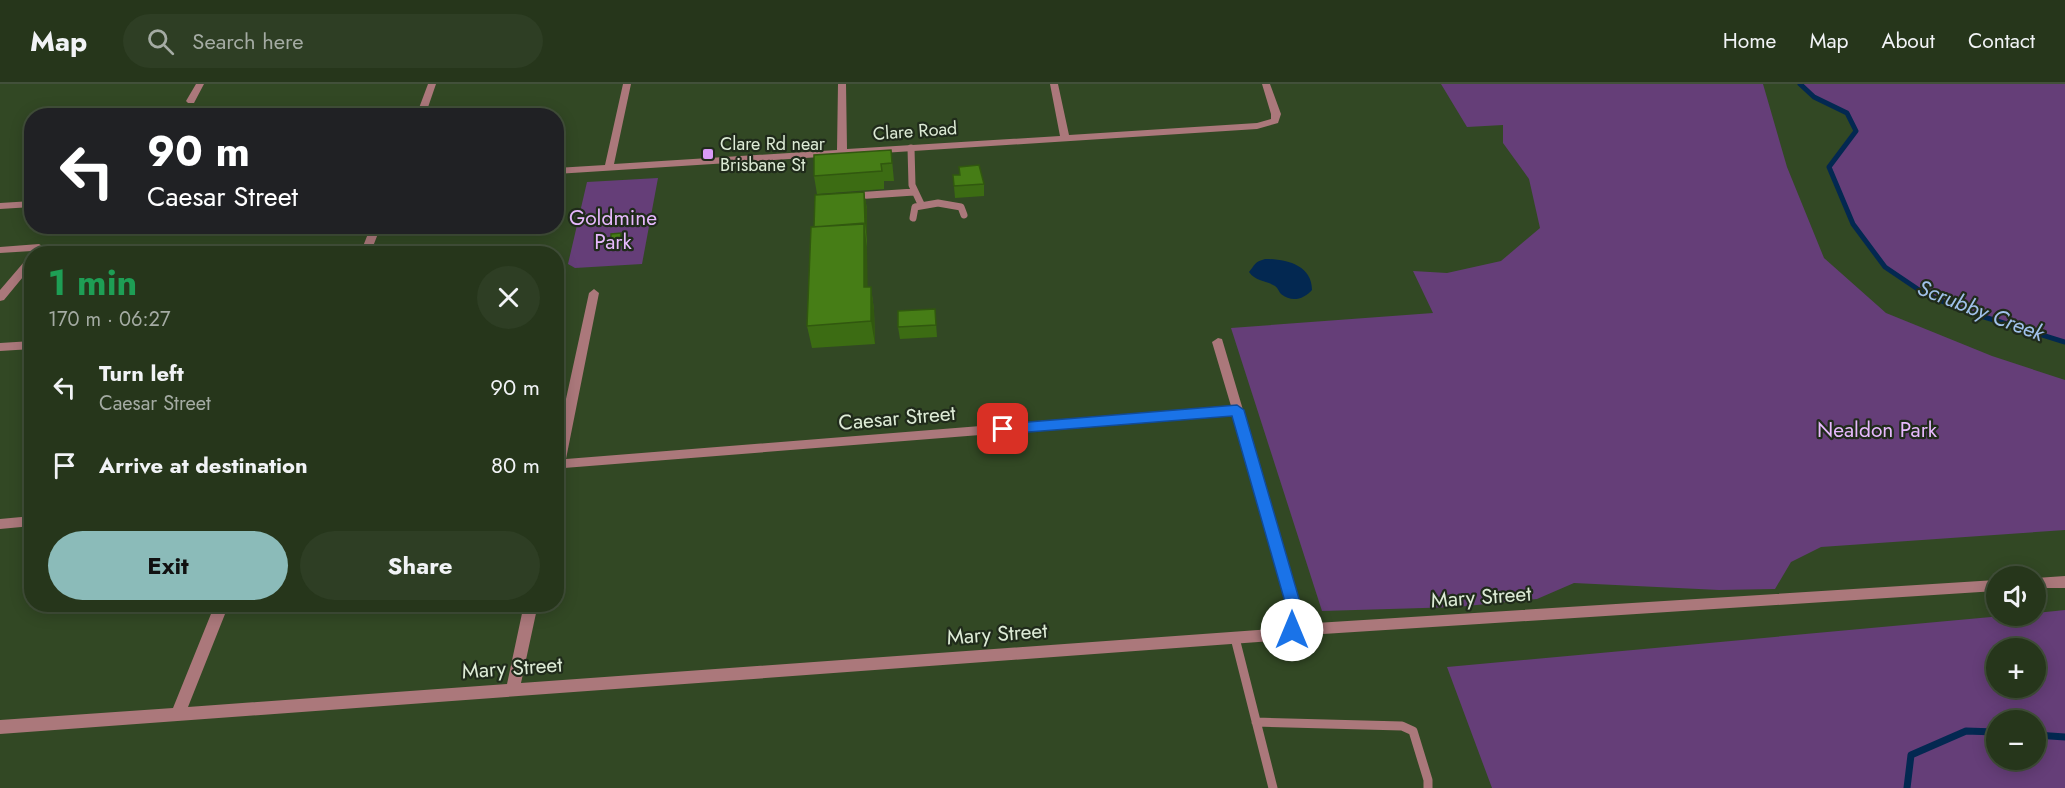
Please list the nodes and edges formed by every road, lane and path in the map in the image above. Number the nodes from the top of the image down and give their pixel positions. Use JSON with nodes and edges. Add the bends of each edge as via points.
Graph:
{"nodes":[{"id":1,"x":200,"y":84,"type":"edge"},
{"id":2,"x":432,"y":84,"type":"edge"},
{"id":3,"x":627,"y":84,"type":"edge"},
{"id":4,"x":842,"y":84,"type":"edge"},
{"id":5,"x":1054,"y":84,"type":"edge"},
{"id":6,"x":1266,"y":84,"type":"edge"},
{"id":7,"x":191,"y":101,"type":"dead end"},
{"id":8,"x":423,"y":108,"type":"edge"},
{"id":9,"x":1065,"y":139,"type":"junction"},
{"id":10,"x":911,"y":148,"type":"junction"},
{"id":11,"x":842,"y":153,"type":"junction"},
{"id":12,"x":609,"y":167,"type":"junction"},
{"id":13,"x":564,"y":170,"type":"edge"},
{"id":14,"x":914,"y":192,"type":"junction"},
{"id":15,"x":847,"y":197,"type":"edge"},
{"id":16,"x":24,"y":204,"type":"edge"},
{"id":17,"x":921,"y":204,"type":"junction"},
{"id":18,"x":0,"y":206,"type":"edge"},
{"id":19,"x":964,"y":215,"type":"dead end"},
{"id":20,"x":913,"y":218,"type":"dead end"},
{"id":21,"x":24,"y":249,"type":"edge"},
{"id":22,"x":0,"y":250,"type":"edge"},
{"id":23,"x":24,"y":268,"type":"edge"},
{"id":24,"x":594,"y":293,"type":"dead end"},
{"id":25,"x":0,"y":297,"type":"edge"},
{"id":26,"x":1218,"y":342,"type":"dead end"},
{"id":27,"x":24,"y":346,"type":"edge"},
{"id":28,"x":0,"y":347,"type":"edge"},
{"id":29,"x":1237,"y":410,"type":"junction"},
{"id":30,"x":564,"y":440,"type":"edge"},
{"id":31,"x":564,"y":464,"type":"edge"},
{"id":32,"x":24,"y":522,"type":"edge"},
{"id":33,"x":0,"y":524,"type":"edge"},
{"id":34,"x":2065,"y":582,"type":"edge"},
{"id":35,"x":2046,"y":583,"type":"edge"},
{"id":36,"x":1986,"y":587,"type":"edge"},
{"id":37,"x":219,"y":612,"type":"edge"},
{"id":38,"x":529,"y":612,"type":"edge"},
{"id":39,"x":1292,"y":630,"type":"junction"},
{"id":40,"x":1235,"y":638,"type":"junction"},
{"id":41,"x":513,"y":689,"type":"junction"},
{"id":42,"x":178,"y":713,"type":"junction"},
{"id":43,"x":1256,"y":722,"type":"junction"},
{"id":44,"x":0,"y":727,"type":"edge"},
{"id":45,"x":1273,"y":788,"type":"edge"},
{"id":46,"x":1428,"y":788,"type":"edge"}],
"edges":[{"from":1,"to":7,"type":"street"},
{"from":2,"to":8,"type":"street"},
{"from":3,"to":12,"type":"street"},
{"from":4,"to":11,"type":"street"},
{"from":5,"to":9,"type":"street"},
{"from":6,"to":9,"type":"street","name":"Clare Road","via":[[1275,122]]},
{"from":9,"to":10,"type":"street","name":"Clare Road"},
{"from":10,"to":11,"type":"street","name":"Clare Road"},
{"from":10,"to":14,"type":"lane"},
{"from":11,"to":12,"type":"street","name":"Clare Road"},
{"from":12,"to":13,"type":"street","name":"Clare Road"},
{"from":14,"to":15,"type":"lane"},
{"from":14,"to":17,"type":"lane"},
{"from":16,"to":18,"type":"street"},
{"from":17,"to":19,"type":"lane","via":[[954,205],[961,207]]},
{"from":17,"to":20,"type":"lane","via":[[915,207]]},
{"from":21,"to":22,"type":"street"},
{"from":23,"to":25,"type":"street"},
{"from":24,"to":30,"type":"street"},
{"from":26,"to":29,"type":"street"},
{"from":27,"to":28,"type":"street"},
{"from":29,"to":31,"type":"street","name":"Caesar Street"},
{"from":29,"to":39,"type":"street","via":[[1294,609]]},
{"from":32,"to":33,"type":"street"},
{"from":34,"to":35,"type":"street"},
{"from":36,"to":39,"type":"street","name":"Mary Street"},
{"from":37,"to":42,"type":"street"},
{"from":38,"to":41,"type":"street"},
{"from":39,"to":40,"type":"street","name":"Mary Street"},
{"from":40,"to":41,"type":"street","name":"Mary Street"},
{"from":40,"to":43,"type":"lane"},
{"from":41,"to":42,"type":"street","name":"Mary Street"},
{"from":42,"to":44,"type":"street","name":"Mary Street"},
{"from":43,"to":45,"type":"lane"},
{"from":43,"to":46,"type":"lane","via":[[1402,726],[1413,731]]}]}
